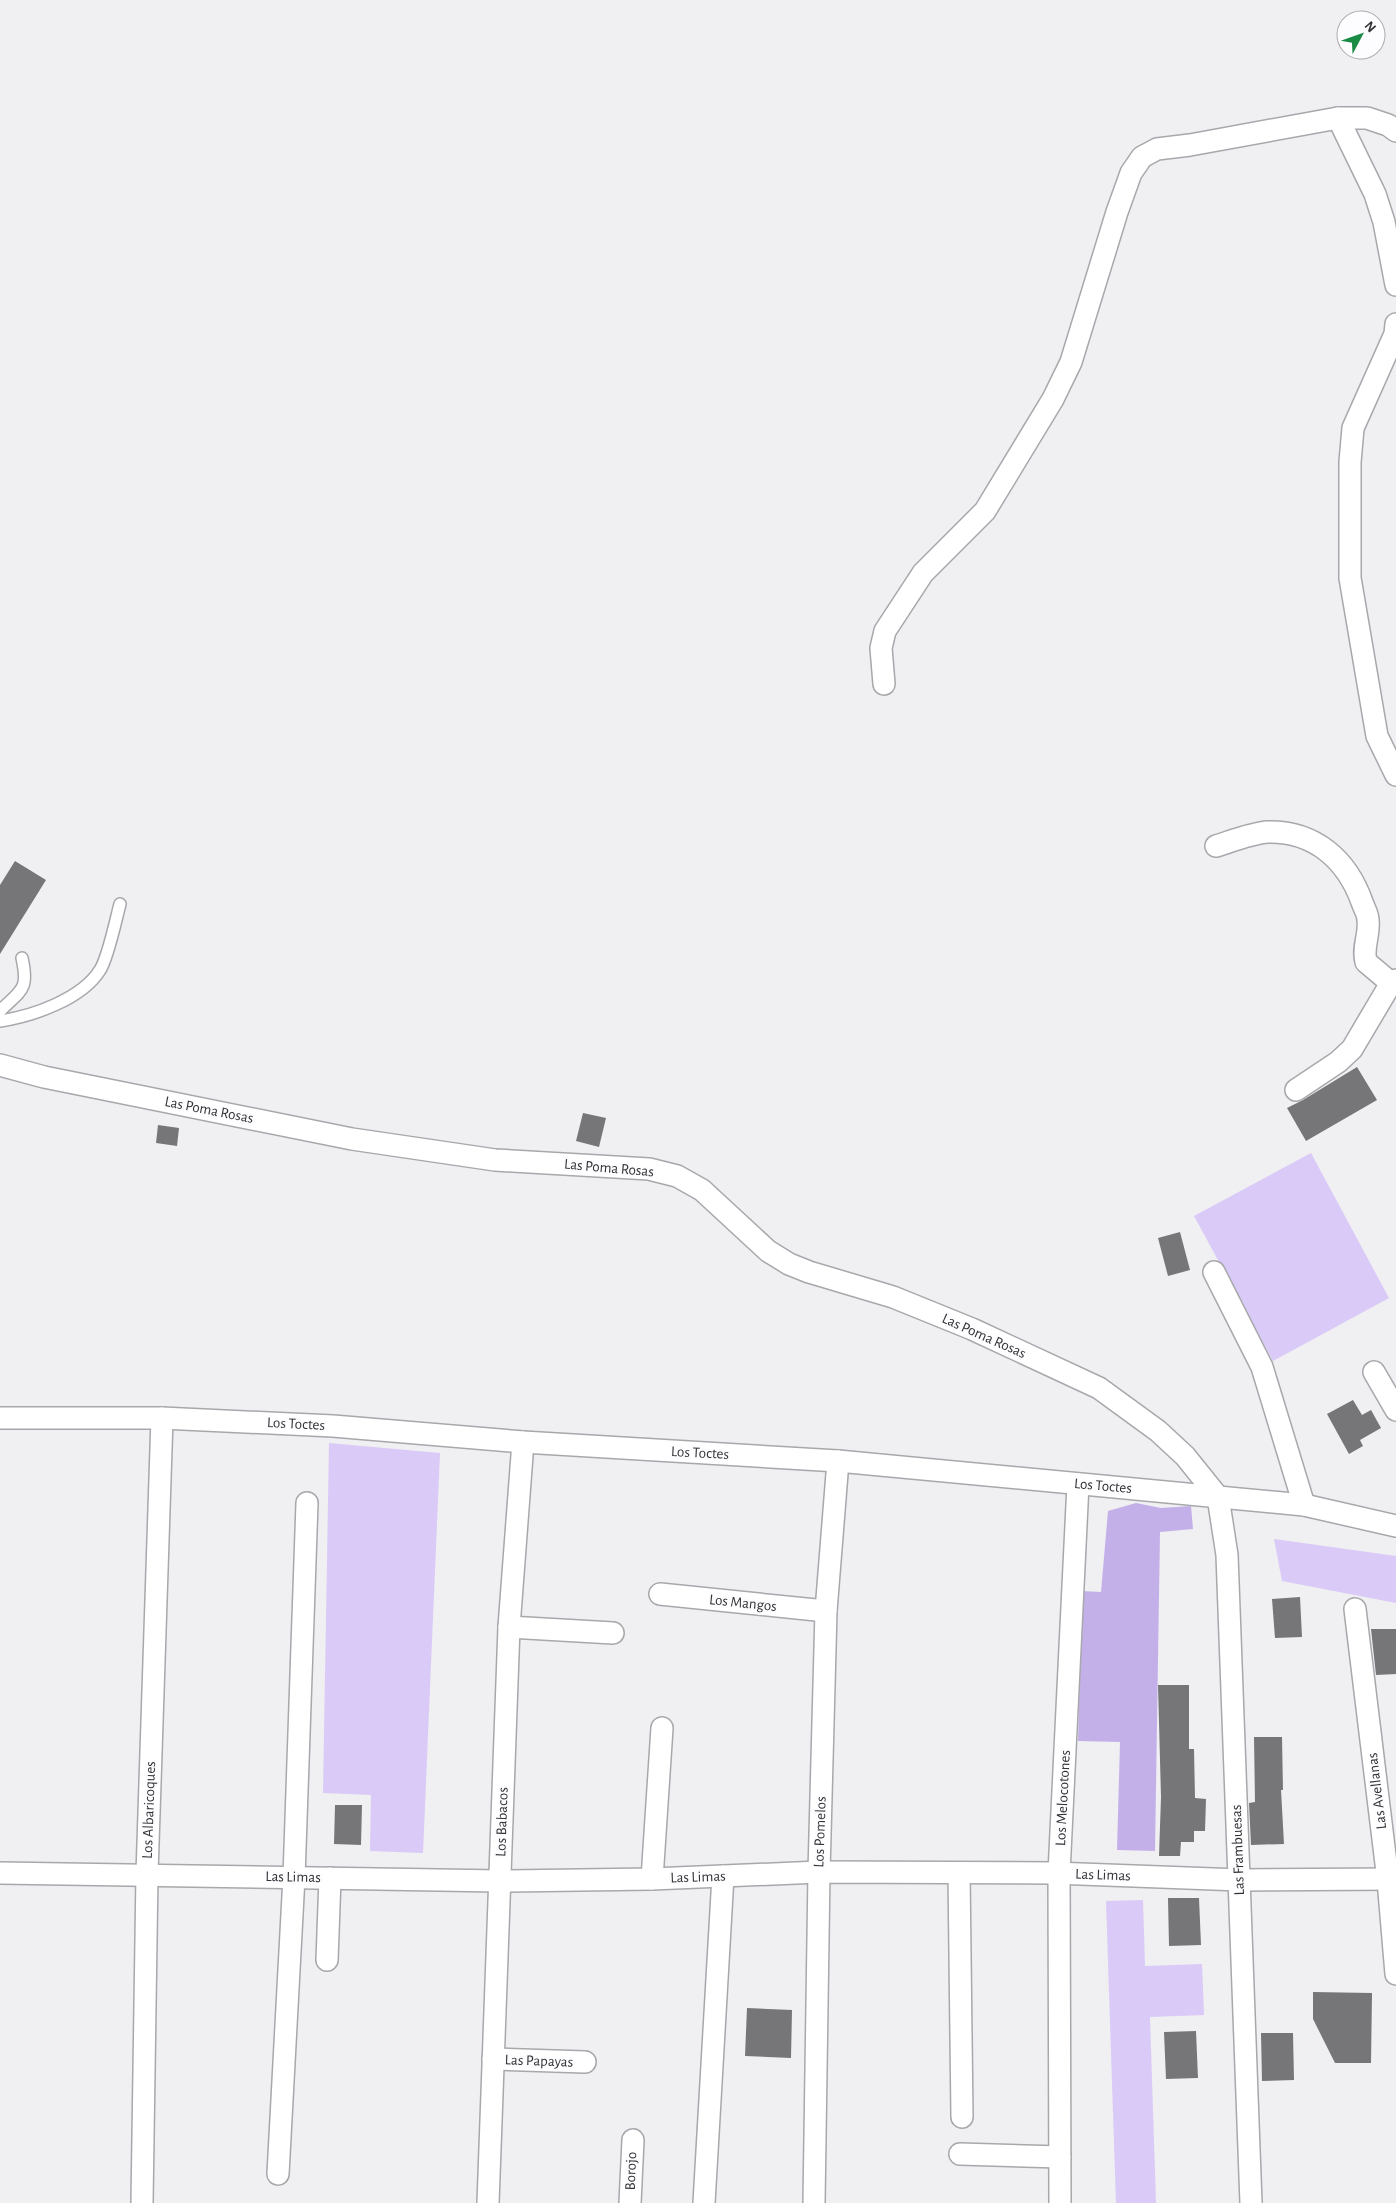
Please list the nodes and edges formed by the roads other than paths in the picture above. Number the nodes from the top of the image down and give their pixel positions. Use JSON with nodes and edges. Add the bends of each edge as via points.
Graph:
{"nodes":[{"id":1,"x":1338,"y":118,"type":"junction"},
{"id":2,"x":1396,"y":131,"type":"edge"},
{"id":3,"x":1396,"y":284,"type":"edge"},
{"id":4,"x":1396,"y":324,"type":"edge"},
{"id":5,"x":884,"y":684,"type":"dead end"},
{"id":6,"x":1396,"y":775,"type":"edge"},
{"id":7,"x":1216,"y":846,"type":"dead end"},
{"id":8,"x":120,"y":904,"type":"dead end"},
{"id":9,"x":22,"y":958,"type":"dead end"},
{"id":10,"x":1394,"y":982,"type":"edge"},
{"id":11,"x":0,"y":1011,"type":"edge"},
{"id":12,"x":0,"y":1021,"type":"edge"},
{"id":13,"x":0,"y":1065,"type":"edge"},
{"id":14,"x":1296,"y":1090,"type":"dead end"},
{"id":15,"x":1214,"y":1272,"type":"dead end"},
{"id":16,"x":1374,"y":1372,"type":"dead end"},
{"id":17,"x":1396,"y":1410,"type":"edge"},
{"id":18,"x":0,"y":1418,"type":"edge"},
{"id":19,"x":162,"y":1418,"type":"junction"},
{"id":20,"x":523,"y":1442,"type":"junction"},
{"id":21,"x":838,"y":1462,"type":"junction"},
{"id":22,"x":1078,"y":1484,"type":"junction"},
{"id":23,"x":1218,"y":1498,"type":"junction"},
{"id":24,"x":307,"y":1503,"type":"dead end"},
{"id":25,"x":1304,"y":1505,"type":"junction"},
{"id":26,"x":1396,"y":1526,"type":"edge"},
{"id":27,"x":660,"y":1594,"type":"dead end"},
{"id":28,"x":1355,"y":1609,"type":"dead end"},
{"id":29,"x":826,"y":1612,"type":"junction"},
{"id":30,"x":509,"y":1627,"type":"junction"},
{"id":31,"x":613,"y":1633,"type":"dead end"},
{"id":32,"x":662,"y":1728,"type":"dead end"},
{"id":33,"x":819,"y":1872,"type":"junction"},
{"id":34,"x":0,"y":1873,"type":"edge"},
{"id":35,"x":959,"y":1873,"type":"junction"},
{"id":36,"x":1059,"y":1873,"type":"junction"},
{"id":37,"x":147,"y":1874,"type":"junction"},
{"id":38,"x":723,"y":1876,"type":"junction"},
{"id":39,"x":294,"y":1877,"type":"junction"},
{"id":40,"x":330,"y":1878,"type":"junction"},
{"id":41,"x":652,"y":1879,"type":"junction"},
{"id":42,"x":1392,"y":1879,"type":"edge"},
{"id":43,"x":1240,"y":1880,"type":"junction"},
{"id":44,"x":500,"y":1881,"type":"junction"},
{"id":45,"x":326,"y":1960,"type":"dead end"},
{"id":46,"x":1396,"y":1974,"type":"edge"},
{"id":47,"x":493,"y":2059,"type":"junction"},
{"id":48,"x":585,"y":2062,"type":"dead end"},
{"id":49,"x":962,"y":2117,"type":"dead end"},
{"id":50,"x":633,"y":2140,"type":"dead end"},
{"id":51,"x":960,"y":2154,"type":"dead end"},
{"id":52,"x":1060,"y":2157,"type":"junction"},
{"id":53,"x":278,"y":2174,"type":"dead end"},
{"id":54,"x":142,"y":2203,"type":"edge"},
{"id":55,"x":488,"y":2203,"type":"edge"},
{"id":56,"x":630,"y":2203,"type":"edge"},
{"id":57,"x":704,"y":2203,"type":"edge"},
{"id":58,"x":814,"y":2203,"type":"edge"},
{"id":59,"x":1060,"y":2203,"type":"edge"},
{"id":60,"x":1251,"y":2203,"type":"edge"}],
"edges":[{"from":1,"to":2,"type":"street","via":[[1367,118]]},
{"from":1,"to":3,"type":"street","via":[[1375,194]]},
{"from":1,"to":5,"type":"street","via":[[1157,149],[1142,158],[1131,173],[1071,362],[1053,399],[985,511],[923,574],[885,631],[881,648]]},
{"from":4,"to":6,"type":"street","via":[[1395,334],[1354,428],[1350,462],[1350,578],[1377,736]]},
{"from":7,"to":10,"type":"street","via":[[1267,832],[1292,834],[1322,846],[1341,863],[1357,888],[1368,920],[1364,948],[1366,962]]},
{"from":8,"to":12,"type":"lane","via":[[101,969],[87,986],[65,1000]]},
{"from":9,"to":11,"type":"lane","via":[[27,978],[24,986]]},
{"from":10,"to":14,"type":"street","via":[[1352,1049]]},
{"from":13,"to":23,"type":"street","name":"Las Poma Rosas","via":[[44,1077],[352,1139],[496,1160],[648,1169],[677,1176],[702,1190],[768,1250],[789,1264],[893,1297],[972,1329],[1099,1388],[1158,1431],[1185,1456]]},
{"from":15,"to":25,"type":"street","via":[[1262,1367]]},
{"from":16,"to":17,"type":"street"},
{"from":18,"to":19,"type":"street","name":"Los Toctes"},
{"from":19,"to":20,"type":"street","name":"Los Toctes","via":[[333,1426]]},
{"from":19,"to":37,"type":"street","name":"Los Albaricoques"},
{"from":20,"to":21,"type":"street","name":"Los Toctes"},
{"from":20,"to":30,"type":"street","name":"Los Babacos"},
{"from":21,"to":22,"type":"street","name":"Los Toctes"},
{"from":21,"to":29,"type":"street","name":"Los Pomelos"},
{"from":22,"to":23,"type":"street","name":"Los Toctes"},
{"from":22,"to":36,"type":"street","name":"Los Melocotones"},
{"from":23,"to":25,"type":"street","name":"Los Toctes"},
{"from":23,"to":43,"type":"street","name":"Las Frambuesas","via":[[1227,1555]]},
{"from":24,"to":39,"type":"street"},
{"from":25,"to":26,"type":"street","name":"Los Toctes"},
{"from":27,"to":29,"type":"street","name":"Los Mangos"},
{"from":28,"to":42,"type":"street","name":"Las Avellanas"},
{"from":29,"to":33,"type":"street","name":"Los Pomelos"},
{"from":30,"to":31,"type":"street"},
{"from":30,"to":44,"type":"street","name":"Los Babacos"},
{"from":32,"to":41,"type":"street"},
{"from":33,"to":35,"type":"street","name":"Las Limas"},
{"from":33,"to":38,"type":"street","name":"Las Limas"},
{"from":33,"to":58,"type":"street","name":"Los Pomelos"},
{"from":34,"to":37,"type":"street","name":"Las Limas"},
{"from":35,"to":36,"type":"street","name":"Las Limas"},
{"from":35,"to":49,"type":"street"},
{"from":36,"to":43,"type":"street","name":"Las Limas"},
{"from":36,"to":52,"type":"street","name":"Los Melocotones"},
{"from":37,"to":39,"type":"street","name":"Las Limas"},
{"from":37,"to":54,"type":"street","name":"Los Albaricoques"},
{"from":38,"to":41,"type":"street","name":"Las Limas"},
{"from":38,"to":57,"type":"street"},
{"from":39,"to":40,"type":"street","name":"Las Limas"},
{"from":39,"to":53,"type":"street"},
{"from":40,"to":44,"type":"street","name":"Las Limas"},
{"from":40,"to":45,"type":"street"},
{"from":41,"to":44,"type":"street","name":"Las Limas"},
{"from":42,"to":43,"type":"street","name":"Las Limas"},
{"from":42,"to":46,"type":"street","name":"Las Avellanas"},
{"from":43,"to":60,"type":"street","name":"Las Frambuesas"},
{"from":44,"to":47,"type":"street","name":"Los Babacos"},
{"from":47,"to":48,"type":"street","name":"Las Papayas"},
{"from":47,"to":55,"type":"street","name":"Los Babacos"},
{"from":50,"to":56,"type":"street","name":"Borojo"},
{"from":51,"to":52,"type":"street"},
{"from":52,"to":59,"type":"street","name":"Los Melocotones"}]}
